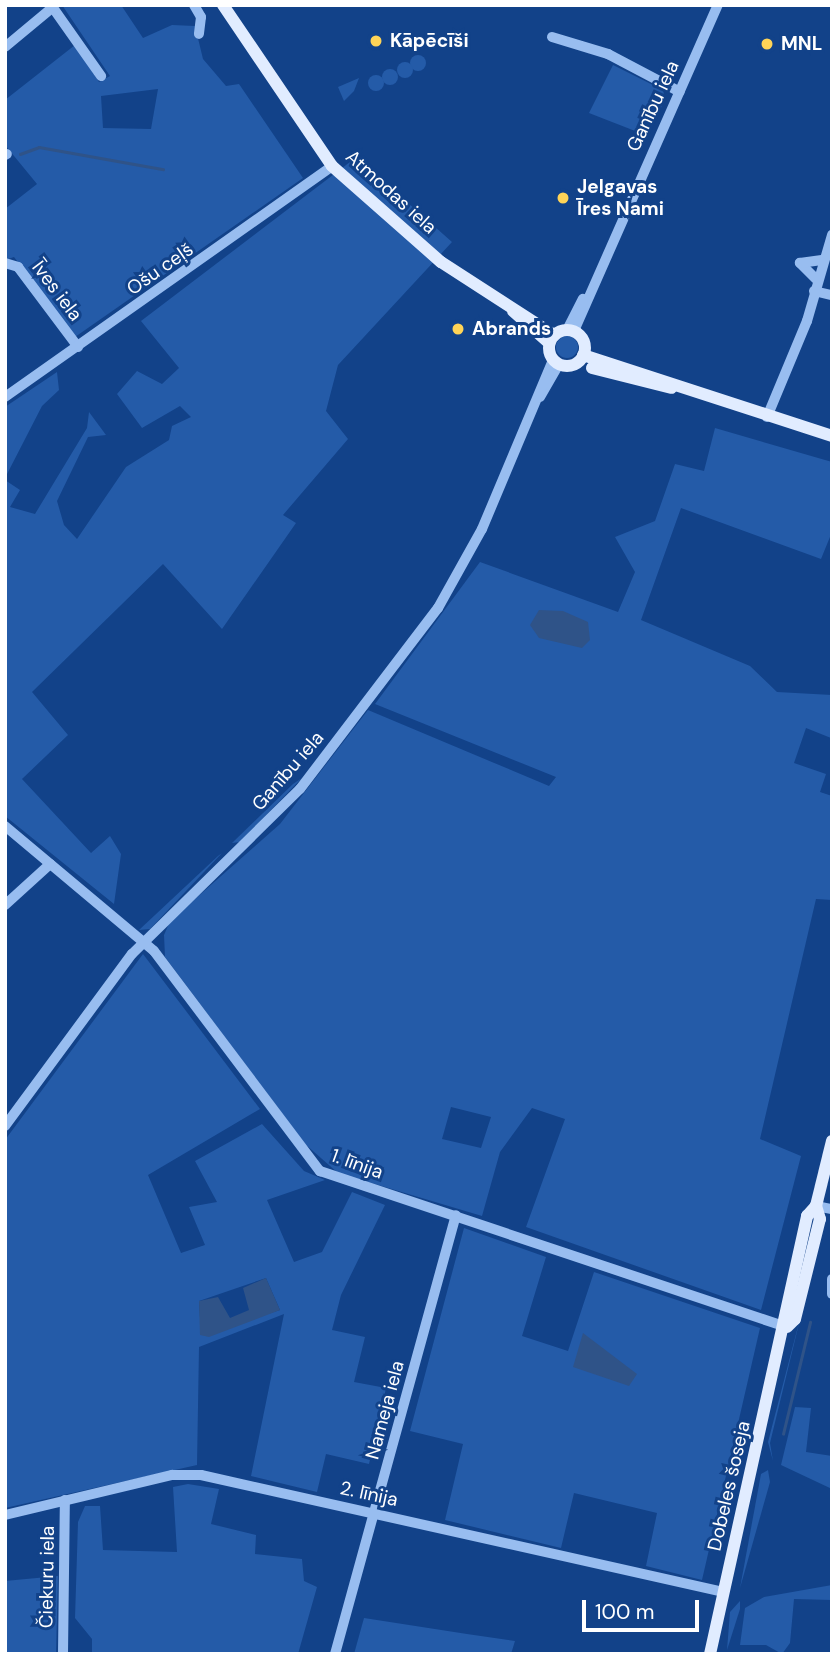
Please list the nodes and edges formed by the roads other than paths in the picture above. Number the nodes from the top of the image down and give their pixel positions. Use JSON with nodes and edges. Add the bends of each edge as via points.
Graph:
{"nodes":[{"id":1,"x":194,"y":5,"type":"edge"},
{"id":2,"x":223,"y":5,"type":"edge"},
{"id":3,"x":718,"y":5,"type":"edge"},
{"id":4,"x":52,"y":6,"type":"edge"},
{"id":5,"x":199,"y":34,"type":"dead end"},
{"id":6,"x":552,"y":37,"type":"dead end"},
{"id":7,"x":5,"y":47,"type":"edge"},
{"id":8,"x":101,"y":76,"type":"dead end"},
{"id":9,"x":680,"y":92,"type":"junction"},
{"id":10,"x":332,"y":166,"type":"junction"},
{"id":11,"x":832,"y":235,"type":"edge"},
{"id":12,"x":822,"y":260,"type":"junction"},
{"id":13,"x":5,"y":263,"type":"edge"},
{"id":14,"x":816,"y":279,"type":"junction"},
{"id":15,"x":814,"y":291,"type":"junction"},
{"id":16,"x":832,"y":295,"type":"edge"},
{"id":17,"x":571,"y":330,"type":"junction"},
{"id":18,"x":552,"y":339,"type":"junction"},
{"id":19,"x":78,"y":347,"type":"junction"},
{"id":20,"x":580,"y":358,"type":"junction"},
{"id":21,"x":556,"y":362,"type":"junction"},
{"id":22,"x":5,"y":397,"type":"edge"},
{"id":23,"x":767,"y":418,"type":"junction"},
{"id":24,"x":832,"y":436,"type":"edge"},
{"id":25,"x":5,"y":826,"type":"edge"},
{"id":26,"x":50,"y":864,"type":"junction"},
{"id":27,"x":5,"y":905,"type":"edge"},
{"id":28,"x":144,"y":941,"type":"junction"},
{"id":29,"x":5,"y":1126,"type":"edge"},
{"id":30,"x":832,"y":1141,"type":"edge"},
{"id":31,"x":816,"y":1206,"type":"junction"},
{"id":32,"x":832,"y":1209,"type":"edge"},
{"id":33,"x":456,"y":1215,"type":"junction"},
{"id":34,"x":832,"y":1279,"type":"edge"},
{"id":35,"x":832,"y":1294,"type":"edge"},
{"id":36,"x":787,"y":1327,"type":"junction"},
{"id":37,"x":65,"y":1500,"type":"junction"},
{"id":38,"x":375,"y":1514,"type":"junction"},
{"id":39,"x":5,"y":1515,"type":"edge"},
{"id":40,"x":724,"y":1592,"type":"junction"},
{"id":41,"x":63,"y":1654,"type":"edge"},
{"id":42,"x":335,"y":1654,"type":"edge"},
{"id":43,"x":710,"y":1654,"type":"edge"}],
"edges":[{"from":1,"to":5,"type":"street"},
{"from":2,"to":10,"type":"main road","name":"Atmodas iela"},
{"from":3,"to":9,"type":"street","name":"Ganību iela"},
{"from":4,"to":7,"type":"street"},
{"from":4,"to":8,"type":"street"},
{"from":6,"to":9,"type":"street","via":[[608,54]]},
{"from":9,"to":17,"type":"street","name":"Ganību iela"},
{"from":10,"to":18,"type":"main road","name":"Atmodas iela","via":[[441,262]]},
{"from":10,"to":19,"type":"street","name":"Ošu ceļš"},
{"from":11,"to":12,"type":"street"},
{"from":12,"to":14,"type":"street"},
{"from":12,"to":14,"type":"street","via":[[800,263]]},
{"from":13,"to":19,"type":"street","name":"Īves iela","via":[[18,267]]},
{"from":14,"to":15,"type":"street"},
{"from":15,"to":16,"type":"street"},
{"from":15,"to":23,"type":"street"},
{"from":17,"to":18,"type":"main road"},
{"from":17,"to":20,"type":"main road","via":[[582,339]]},
{"from":18,"to":21,"type":"main road"},
{"from":19,"to":22,"type":"street","name":"Ošu ceļš"},
{"from":20,"to":21,"type":"main road"},
{"from":20,"to":23,"type":"main road"},
{"from":21,"to":28,"type":"street","name":"Ganību iela","via":[[438,608],[300,789]]},
{"from":23,"to":24,"type":"main road"},
{"from":25,"to":26,"type":"street","name":"1. līnija"},
{"from":26,"to":27,"type":"street"},
{"from":26,"to":28,"type":"street","name":"1. līnija"},
{"from":28,"to":29,"type":"street","name":"Ganību iela"},
{"from":28,"to":33,"type":"street","name":"1. līnija","via":[[320,1171]]},
{"from":30,"to":31,"type":"main road","name":"Dobeles šoseja"},
{"from":31,"to":32,"type":"street"},
{"from":31,"to":36,"type":"main road","name":"Dobeles šoseja","via":[[801,1241],[783,1316]]},
{"from":33,"to":36,"type":"street","name":"1. līnija"},
{"from":33,"to":38,"type":"street","name":"Nameja iela"},
{"from":34,"to":35,"type":"street"},
{"from":36,"to":40,"type":"main road","name":"Dobeles šoseja"},
{"from":37,"to":38,"type":"street","name":"2. līnija","via":[[201,1475]]},
{"from":37,"to":39,"type":"street","name":"2. līnija"},
{"from":37,"to":41,"type":"street","name":"Čiekuru iela"},
{"from":38,"to":40,"type":"street","name":"2. līnija"},
{"from":38,"to":42,"type":"street","name":"Nameja iela"},
{"from":40,"to":43,"type":"main road","name":"Dobeles šoseja"}]}
